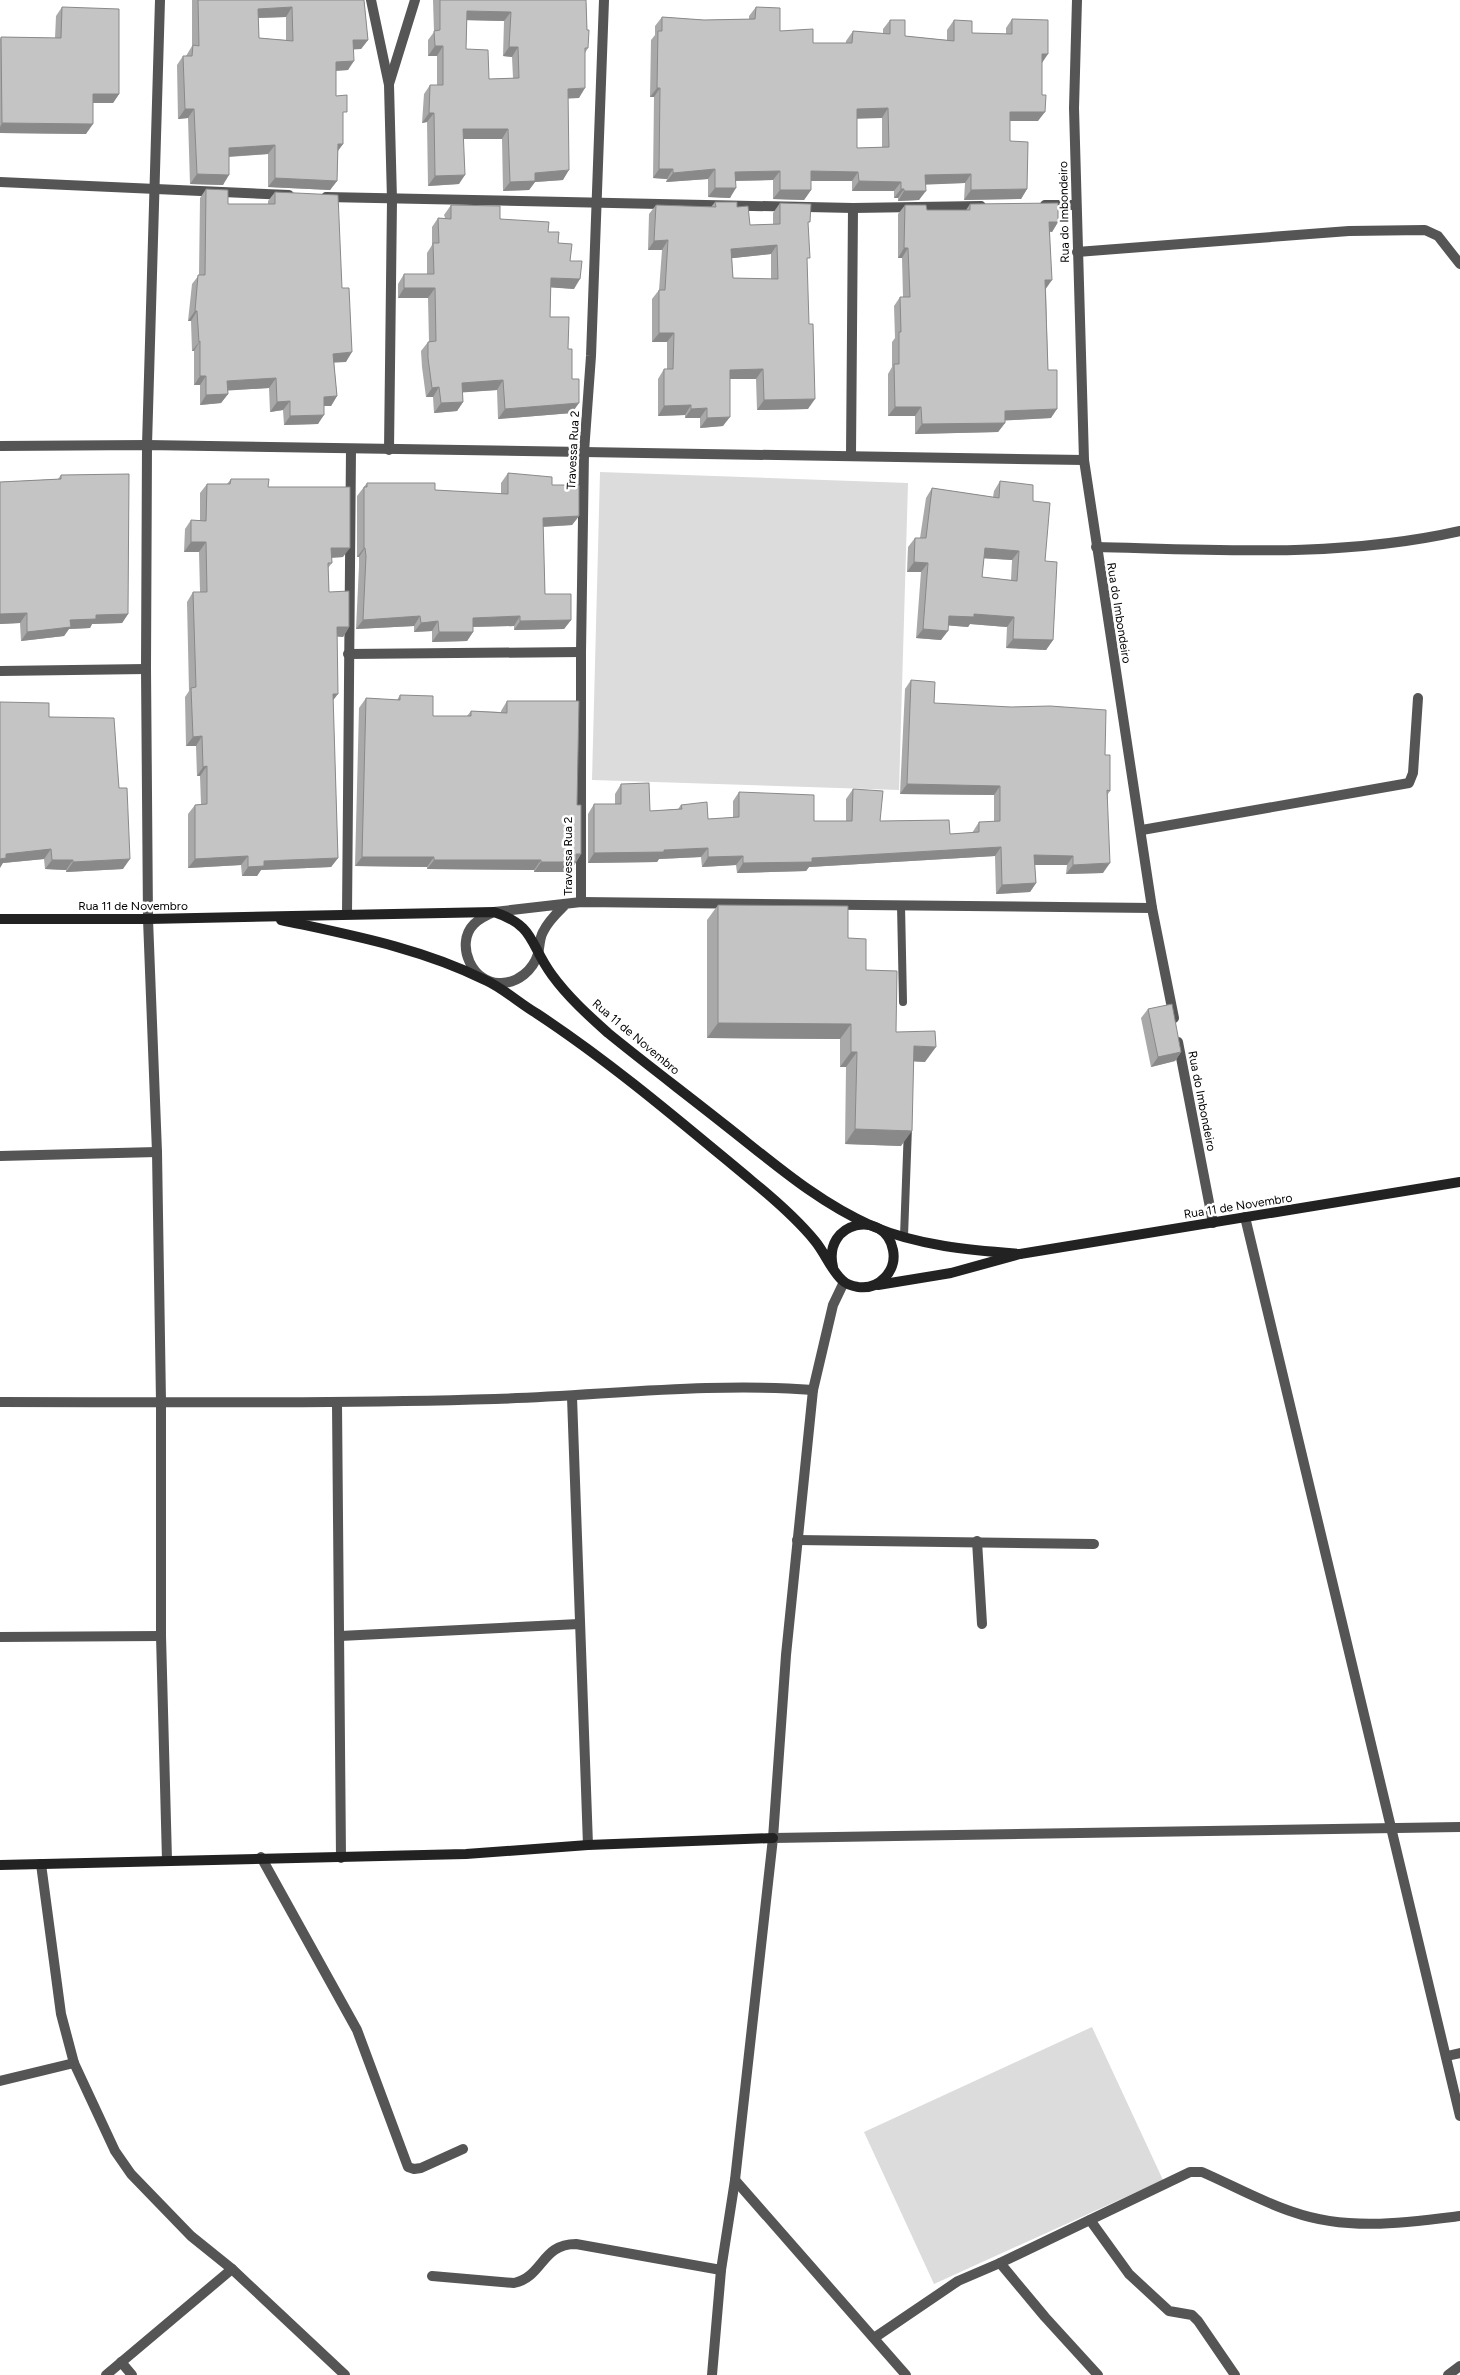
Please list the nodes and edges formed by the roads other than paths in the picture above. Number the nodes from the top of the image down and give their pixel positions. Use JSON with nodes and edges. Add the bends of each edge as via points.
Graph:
{"nodes":[{"id":1,"x":160,"y":0,"type":"edge"},
{"id":2,"x":371,"y":0,"type":"edge"},
{"id":3,"x":414,"y":0,"type":"edge"},
{"id":4,"x":604,"y":0,"type":"edge"},
{"id":5,"x":1077,"y":0,"type":"edge"},
{"id":6,"x":389,"y":85,"type":"junction"},
{"id":7,"x":0,"y":182,"type":"edge"},
{"id":8,"x":155,"y":189,"type":"junction"},
{"id":9,"x":392,"y":200,"type":"junction"},
{"id":10,"x":597,"y":201,"type":"junction"},
{"id":11,"x":1076,"y":205,"type":"junction"},
{"id":12,"x":989,"y":206,"type":"edge"},
{"id":13,"x":1037,"y":206,"type":"edge"},
{"id":14,"x":853,"y":208,"type":"junction"},
{"id":15,"x":1077,"y":252,"type":"junction"},
{"id":16,"x":1460,"y":264,"type":"edge"},
{"id":17,"x":148,"y":445,"type":"junction"},
{"id":18,"x":0,"y":446,"type":"edge"},
{"id":19,"x":351,"y":449,"type":"junction"},
{"id":20,"x":389,"y":450,"type":"junction"},
{"id":21,"x":584,"y":452,"type":"junction"},
{"id":22,"x":851,"y":455,"type":"junction"},
{"id":23,"x":1084,"y":460,"type":"junction"},
{"id":24,"x":1460,"y":531,"type":"edge"},
{"id":25,"x":1096,"y":547,"type":"junction"},
{"id":26,"x":581,"y":652,"type":"junction"},
{"id":27,"x":348,"y":654,"type":"junction"},
{"id":28,"x":146,"y":669,"type":"junction"},
{"id":29,"x":0,"y":671,"type":"edge"},
{"id":30,"x":1418,"y":698,"type":"dead end"},
{"id":31,"x":1142,"y":830,"type":"junction"},
{"id":32,"x":581,"y":902,"type":"junction"},
{"id":33,"x":565,"y":905,"type":"junction"},
{"id":34,"x":901,"y":905,"type":"junction"},
{"id":35,"x":1152,"y":908,"type":"junction"},
{"id":36,"x":494,"y":912,"type":"junction"},
{"id":37,"x":347,"y":914,"type":"junction"},
{"id":38,"x":266,"y":917,"type":"junction"},
{"id":39,"x":0,"y":919,"type":"edge"},
{"id":40,"x":148,"y":919,"type":"junction"},
{"id":41,"x":538,"y":953,"type":"junction"},
{"id":42,"x":487,"y":980,"type":"junction"},
{"id":43,"x":903,"y":1002,"type":"dead end"},
{"id":44,"x":908,"y":1122,"type":"edge"},
{"id":45,"x":157,"y":1152,"type":"junction"},
{"id":46,"x":0,"y":1156,"type":"edge"},
{"id":47,"x":1460,"y":1182,"type":"edge"},
{"id":48,"x":1245,"y":1217,"type":"junction"},
{"id":49,"x":1213,"y":1222,"type":"junction"},
{"id":50,"x":872,"y":1226,"type":"junction"},
{"id":51,"x":904,"y":1236,"type":"junction"},
{"id":52,"x":1020,"y":1254,"type":"junction"},
{"id":53,"x":833,"y":1267,"type":"junction"},
{"id":54,"x":844,"y":1282,"type":"junction"},
{"id":55,"x":875,"y":1285,"type":"junction"},
{"id":56,"x":813,"y":1390,"type":"junction"},
{"id":57,"x":572,"y":1397,"type":"junction"},
{"id":58,"x":0,"y":1402,"type":"edge"},
{"id":59,"x":161,"y":1402,"type":"junction"},
{"id":60,"x":337,"y":1404,"type":"junction"},
{"id":61,"x":797,"y":1540,"type":"junction"},
{"id":62,"x":978,"y":1541,"type":"junction"},
{"id":63,"x":1094,"y":1544,"type":"dead end"},
{"id":64,"x":579,"y":1624,"type":"junction"},
{"id":65,"x":982,"y":1624,"type":"dead end"},
{"id":66,"x":161,"y":1636,"type":"junction"},
{"id":67,"x":340,"y":1636,"type":"junction"},
{"id":68,"x":0,"y":1637,"type":"edge"},
{"id":69,"x":1390,"y":1827,"type":"junction"},
{"id":70,"x":1460,"y":1827,"type":"edge"},
{"id":71,"x":773,"y":1838,"type":"junction"},
{"id":72,"x":588,"y":1844,"type":"junction"},
{"id":73,"x":261,"y":1858,"type":"junction"},
{"id":74,"x":341,"y":1858,"type":"junction"},
{"id":75,"x":167,"y":1860,"type":"junction"},
{"id":76,"x":41,"y":1864,"type":"junction"},
{"id":77,"x":0,"y":1865,"type":"edge"},
{"id":78,"x":1460,"y":2053,"type":"edge"},
{"id":79,"x":1447,"y":2056,"type":"junction"},
{"id":80,"x":74,"y":2063,"type":"junction"},
{"id":81,"x":0,"y":2080,"type":"edge"},
{"id":82,"x":1460,"y":2116,"type":"edge"},
{"id":83,"x":463,"y":2149,"type":"dead end"},
{"id":84,"x":735,"y":2180,"type":"junction"},
{"id":85,"x":1460,"y":2216,"type":"edge"},
{"id":86,"x":1090,"y":2220,"type":"junction"},
{"id":87,"x":1000,"y":2263,"type":"junction"},
{"id":88,"x":232,"y":2269,"type":"junction"},
{"id":89,"x":721,"y":2270,"type":"junction"},
{"id":90,"x":432,"y":2276,"type":"dead end"},
{"id":91,"x":874,"y":2338,"type":"junction"},
{"id":92,"x":121,"y":2362,"type":"junction"},
{"id":93,"x":1460,"y":2366,"type":"edge"},
{"id":94,"x":106,"y":2375,"type":"edge"},
{"id":95,"x":132,"y":2375,"type":"edge"},
{"id":96,"x":345,"y":2375,"type":"edge"},
{"id":97,"x":712,"y":2375,"type":"edge"},
{"id":98,"x":906,"y":2375,"type":"edge"},
{"id":99,"x":1098,"y":2375,"type":"edge"},
{"id":100,"x":1235,"y":2375,"type":"edge"},
{"id":101,"x":1448,"y":2375,"type":"edge"}],
"edges":[{"from":1,"to":8,"type":"street"},
{"from":2,"to":6,"type":"street"},
{"from":3,"to":6,"type":"street"},
{"from":4,"to":10,"type":"street","name":"Travessa Rua 2"},
{"from":5,"to":11,"type":"street","name":"Rua do Imbondeiro"},
{"from":6,"to":9,"type":"street"},
{"from":7,"to":8,"type":"street"},
{"from":8,"to":9,"type":"street"},
{"from":8,"to":17,"type":"street"},
{"from":9,"to":10,"type":"street"},
{"from":9,"to":20,"type":"street"},
{"from":10,"to":14,"type":"street"},
{"from":10,"to":21,"type":"street","name":"Travessa Rua 2"},
{"from":11,"to":13,"type":"street"},
{"from":11,"to":15,"type":"street","name":"Rua do Imbondeiro"},
{"from":12,"to":14,"type":"street"},
{"from":14,"to":22,"type":"street"},
{"from":15,"to":16,"type":"street","via":[[1349,231],[1425,230],[1438,236]]},
{"from":15,"to":23,"type":"street","name":"Rua do Imbondeiro"},
{"from":17,"to":18,"type":"street"},
{"from":17,"to":19,"type":"street"},
{"from":17,"to":28,"type":"street"},
{"from":19,"to":20,"type":"street"},
{"from":19,"to":27,"type":"street"},
{"from":20,"to":21,"type":"street"},
{"from":21,"to":22,"type":"street"},
{"from":21,"to":26,"type":"street","name":"Travessa Rua 2"},
{"from":22,"to":23,"type":"street"},
{"from":23,"to":25,"type":"street","name":"Rua do Imbondeiro"},
{"from":24,"to":25,"type":"street","via":[[1372,546],[1270,550]]},
{"from":25,"to":31,"type":"street","name":"Rua do Imbondeiro"},
{"from":26,"to":27,"type":"street"},
{"from":26,"to":32,"type":"street","name":"Travessa Rua 2"},
{"from":27,"to":37,"type":"street"},
{"from":28,"to":29,"type":"street"},
{"from":28,"to":40,"type":"street"},
{"from":30,"to":31,"type":"street","via":[[1414,773],[1409,783]]},
{"from":31,"to":35,"type":"street","name":"Rua do Imbondeiro"},
{"from":32,"to":33,"type":"street"},
{"from":32,"to":34,"type":"street"},
{"from":33,"to":36,"type":"street"},
{"from":33,"to":41,"type":"street","via":[[545,927]]},
{"from":34,"to":35,"type":"street"},
{"from":34,"to":43,"type":"lane"},
{"from":35,"to":49,"type":"street","name":"Rua do Imbondeiro"},
{"from":36,"to":37,"type":"main road","name":"Rua 11 de Novembro"},
{"from":36,"to":41,"type":"main road","name":"Rua 11 de Novembro","via":[[522,925]]},
{"from":36,"to":42,"type":"street","via":[[473,924],[466,941],[469,962]]},
{"from":37,"to":38,"type":"main road","name":"Rua 11 de Novembro"},
{"from":38,"to":40,"type":"main road","name":"Rua 11 de Novembro"},
{"from":38,"to":42,"type":"main road","name":"Rua 11 de Novembro","via":[[412,951]]},
{"from":39,"to":40,"type":"main road","name":"Rua 11 de Novembro"},
{"from":40,"to":45,"type":"street"},
{"from":41,"to":42,"type":"street","via":[[529,970],[517,979],[500,984]]},
{"from":41,"to":50,"type":"main road","name":"Rua 11 de Novembro","via":[[587,1015],[622,1045],[779,1168],[824,1200]]},
{"from":42,"to":53,"type":"main road","name":"Rua 11 de Novembro","via":[[564,1032],[662,1106],[805,1230]]},
{"from":44,"to":51,"type":"lane"},
{"from":45,"to":46,"type":"street"},
{"from":45,"to":59,"type":"street"},
{"from":47,"to":48,"type":"main road","name":"Rua 11 de Novembro"},
{"from":48,"to":49,"type":"main road","name":"Rua 11 de Novembro"},
{"from":48,"to":69,"type":"street"},
{"from":49,"to":52,"type":"main road","name":"Rua 11 de Novembro"},
{"from":50,"to":51,"type":"main road","name":"Rua 11 de Novembro"},
{"from":50,"to":53,"type":"main road","name":"Rua 11 de Novembro","via":[[852,1226],[836,1238],[830,1257]]},
{"from":50,"to":55,"type":"main road","name":"Rua 11 de Novembro","via":[[889,1238],[894,1260],[891,1270]]},
{"from":51,"to":52,"type":"main road","name":"Rua 11 de Novembro","via":[[940,1246]]},
{"from":52,"to":55,"type":"main road","name":"Rua 11 de Novembro","via":[[951,1273]]},
{"from":53,"to":54,"type":"main road","name":"Rua 11 de Novembro"},
{"from":54,"to":55,"type":"main road","name":"Rua 11 de Novembro","via":[[854,1287]]},
{"from":54,"to":56,"type":"street","via":[[833,1305]]},
{"from":56,"to":57,"type":"street","via":[[709,1388]]},
{"from":56,"to":61,"type":"street"},
{"from":57,"to":60,"type":"street"},
{"from":57,"to":64,"type":"street"},
{"from":58,"to":59,"type":"street"},
{"from":59,"to":60,"type":"street"},
{"from":59,"to":66,"type":"street"},
{"from":60,"to":67,"type":"street"},
{"from":61,"to":62,"type":"street"},
{"from":61,"to":71,"type":"street"},
{"from":62,"to":63,"type":"street"},
{"from":62,"to":65,"type":"street"},
{"from":64,"to":67,"type":"street"},
{"from":64,"to":72,"type":"street"},
{"from":66,"to":68,"type":"street"},
{"from":66,"to":75,"type":"street"},
{"from":67,"to":74,"type":"street"},
{"from":69,"to":70,"type":"street"},
{"from":69,"to":71,"type":"street"},
{"from":69,"to":79,"type":"street"},
{"from":71,"to":72,"type":"main road"},
{"from":71,"to":84,"type":"street"},
{"from":72,"to":74,"type":"main road","via":[[494,1853]]},
{"from":73,"to":74,"type":"main road"},
{"from":73,"to":75,"type":"main road"},
{"from":73,"to":83,"type":"street","via":[[357,2030],[408,2167],[414,2170]]},
{"from":75,"to":76,"type":"main road"},
{"from":76,"to":77,"type":"main road"},
{"from":76,"to":80,"type":"street","via":[[61,2014]]},
{"from":78,"to":79,"type":"street"},
{"from":79,"to":82,"type":"street"},
{"from":80,"to":81,"type":"street"},
{"from":80,"to":88,"type":"street","via":[[115,2151],[131,2174],[192,2236]]},
{"from":84,"to":89,"type":"street"},
{"from":84,"to":91,"type":"street"},
{"from":85,"to":86,"type":"street","via":[[1368,2225],[1326,2221],[1293,2212],[1202,2172],[1190,2172]]},
{"from":86,"to":87,"type":"street"},
{"from":86,"to":100,"type":"street","via":[[1129,2274],[1169,2311],[1192,2315],[1198,2321]]},
{"from":87,"to":91,"type":"street","via":[[942,2290]]},
{"from":87,"to":99,"type":"street"},
{"from":88,"to":92,"type":"street"},
{"from":88,"to":96,"type":"street"},
{"from":89,"to":90,"type":"street","via":[[564,2244],[552,2250],[524,2280]]},
{"from":89,"to":97,"type":"street"},
{"from":91,"to":98,"type":"street"},
{"from":92,"to":94,"type":"street"},
{"from":92,"to":95,"type":"street"},
{"from":93,"to":101,"type":"street"}]}
